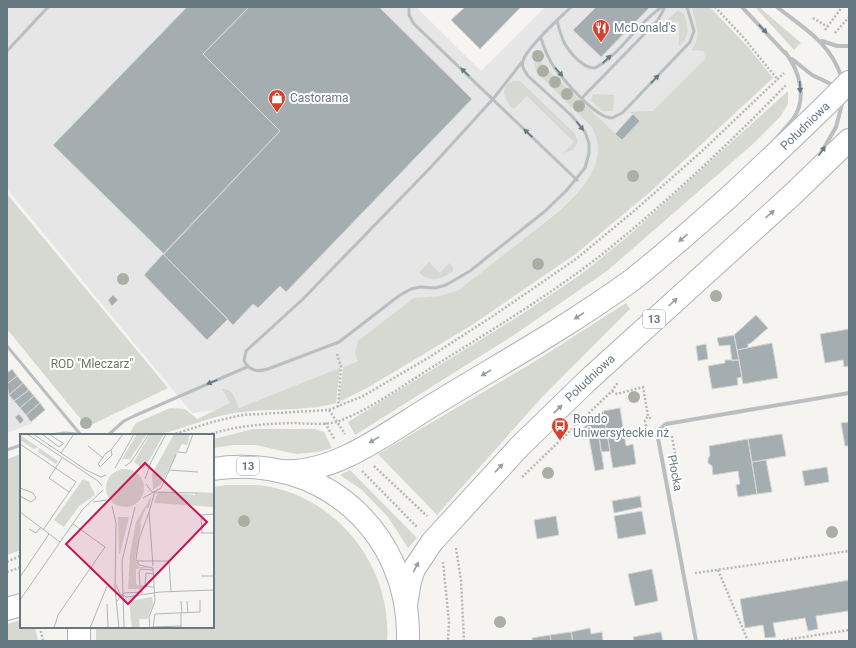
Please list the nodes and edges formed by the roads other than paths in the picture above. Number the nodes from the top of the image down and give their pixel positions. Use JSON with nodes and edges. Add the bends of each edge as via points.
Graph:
{"nodes":[{"id":1,"x":48,"y":7,"type":"edge"},
{"id":2,"x":408,"y":7,"type":"edge"},
{"id":3,"x":571,"y":7,"type":"edge"},
{"id":4,"x":662,"y":7,"type":"edge"},
{"id":5,"x":665,"y":7,"type":"edge"},
{"id":6,"x":687,"y":7,"type":"edge"},
{"id":7,"x":742,"y":7,"type":"edge"},
{"id":8,"x":777,"y":7,"type":"edge"},
{"id":9,"x":557,"y":21,"type":"junction"},
{"id":10,"x":541,"y":38,"type":"junction"},
{"id":11,"x":818,"y":39,"type":"junction"},
{"id":12,"x":849,"y":46,"type":"edge"},
{"id":13,"x":7,"y":51,"type":"edge"},
{"id":14,"x":784,"y":52,"type":"junction"},
{"id":15,"x":522,"y":62,"type":"junction"},
{"id":16,"x":847,"y":86,"type":"edge"},
{"id":17,"x":582,"y":98,"type":"junction"},
{"id":18,"x":494,"y":99,"type":"junction"},
{"id":19,"x":849,"y":140,"type":"edge"},
{"id":20,"x":768,"y":148,"type":"dead end"},
{"id":21,"x":817,"y":158,"type":"dead end"},
{"id":22,"x":804,"y":176,"type":"dead end"},
{"id":23,"x":742,"y":177,"type":"dead end"},
{"id":24,"x":577,"y":180,"type":"junction"},
{"id":25,"x":792,"y":195,"type":"junction"},
{"id":26,"x":712,"y":212,"type":"junction"},
{"id":27,"x":7,"y":346,"type":"edge"},
{"id":28,"x":247,"y":367,"type":"junction"},
{"id":29,"x":849,"y":393,"type":"edge"},
{"id":30,"x":80,"y":434,"type":"edge"},
{"id":31,"x":109,"y":434,"type":"edge"},
{"id":32,"x":20,"y":445,"type":"edge"},
{"id":33,"x":7,"y":450,"type":"edge"},
{"id":34,"x":214,"y":469,"type":"edge"},
{"id":35,"x":282,"y":471,"type":"junction"},
{"id":36,"x":20,"y":605,"type":"edge"},
{"id":37,"x":406,"y":605,"type":"junction"},
{"id":38,"x":7,"y":610,"type":"edge"},
{"id":39,"x":79,"y":628,"type":"edge"},
{"id":40,"x":79,"y":641,"type":"edge"},
{"id":41,"x":408,"y":641,"type":"edge"},
{"id":42,"x":696,"y":641,"type":"edge"}],
"edges":[{"from":1,"to":13,"type":"lane"},
{"from":18,"to":2,"type":"lane","one_way":true,"via":[[414,24]]},
{"from":3,"to":9,"type":"lane"},
{"from":9,"to":4,"type":"lane","one_way":true,"via":[[567,49],[585,66],[595,68],[651,14]]},
{"from":5,"to":17,"type":"lane","via":[[658,20]]},
{"from":17,"to":6,"type":"lane","one_way":true,"via":[[603,116],[612,118],[622,113],[693,38],[694,31]]},
{"from":7,"to":14,"type":"street","name":"Południowa","one_way":true},
{"from":8,"to":11,"type":"street","name":"Południowa"},
{"from":9,"to":10,"type":"lane"},
{"from":10,"to":15,"type":"lane","via":[[528,51]]},
{"from":10,"to":17,"type":"lane","one_way":true,"via":[[554,67]]},
{"from":11,"to":12,"type":"street","name":"Południowa","via":[[837,46]]},
{"from":11,"to":16,"type":"street","name":"Południowa","via":[[833,58]]},
{"from":14,"to":16,"type":"street","name":"Południowa","via":[[826,83]]},
{"from":14,"to":20,"type":"street","name":"Południowa","one_way":true,"via":[[798,73],[800,93],[794,118]]},
{"from":15,"to":18,"type":"lane"},
{"from":15,"to":24,"type":"lane","one_way":true,"via":[[528,76],[576,120],[585,132],[589,153],[585,168]]},
{"from":21,"to":16,"type":"street","name":"Południowa","one_way":true,"via":[[839,119]]},
{"from":16,"to":26,"type":"main road","name":"Południowa","number":"13"},
{"from":24,"to":18,"type":"lane","one_way":true},
{"from":18,"to":28,"type":"lane","via":[[303,299],[246,351],[244,361]]},
{"from":19,"to":25,"type":"main road","name":"Południowa","number":"13"},
{"from":22,"to":25,"type":"street","name":"Południowa"},
{"from":23,"to":26,"type":"street","name":"Południowa"},
{"from":24,"to":28,"type":"lane","via":[[544,212],[470,271],[446,286],[411,289],[339,342],[268,369],[259,371]]},
{"from":37,"to":25,"type":"main road","name":"Południowa","number":"13","one_way":true,"via":[[414,570],[423,555],[488,480],[587,381]]},
{"from":26,"to":35,"type":"main road","name":"Południowa","number":"13","one_way":true,"via":[[633,279],[549,335],[369,444],[340,459],[308,470]]},
{"from":27,"to":30,"type":"lane"},
{"from":28,"to":31,"type":"lane","one_way":true,"via":[[134,416]]},
{"from":29,"to":42,"type":"street","name":"Płocka","via":[[666,424],[660,429],[658,438]]},
{"from":32,"to":33,"type":"lane"},
{"from":34,"to":35,"type":"main road","number":"13","via":[[255,466]]},
{"from":35,"to":37,"type":"main road","via":[[332,492],[364,519],[381,541],[394,565]]},
{"from":36,"to":38,"type":"main road"},
{"from":37,"to":41,"type":"main road","number":"13"},
{"from":39,"to":40,"type":"main road"}]}
